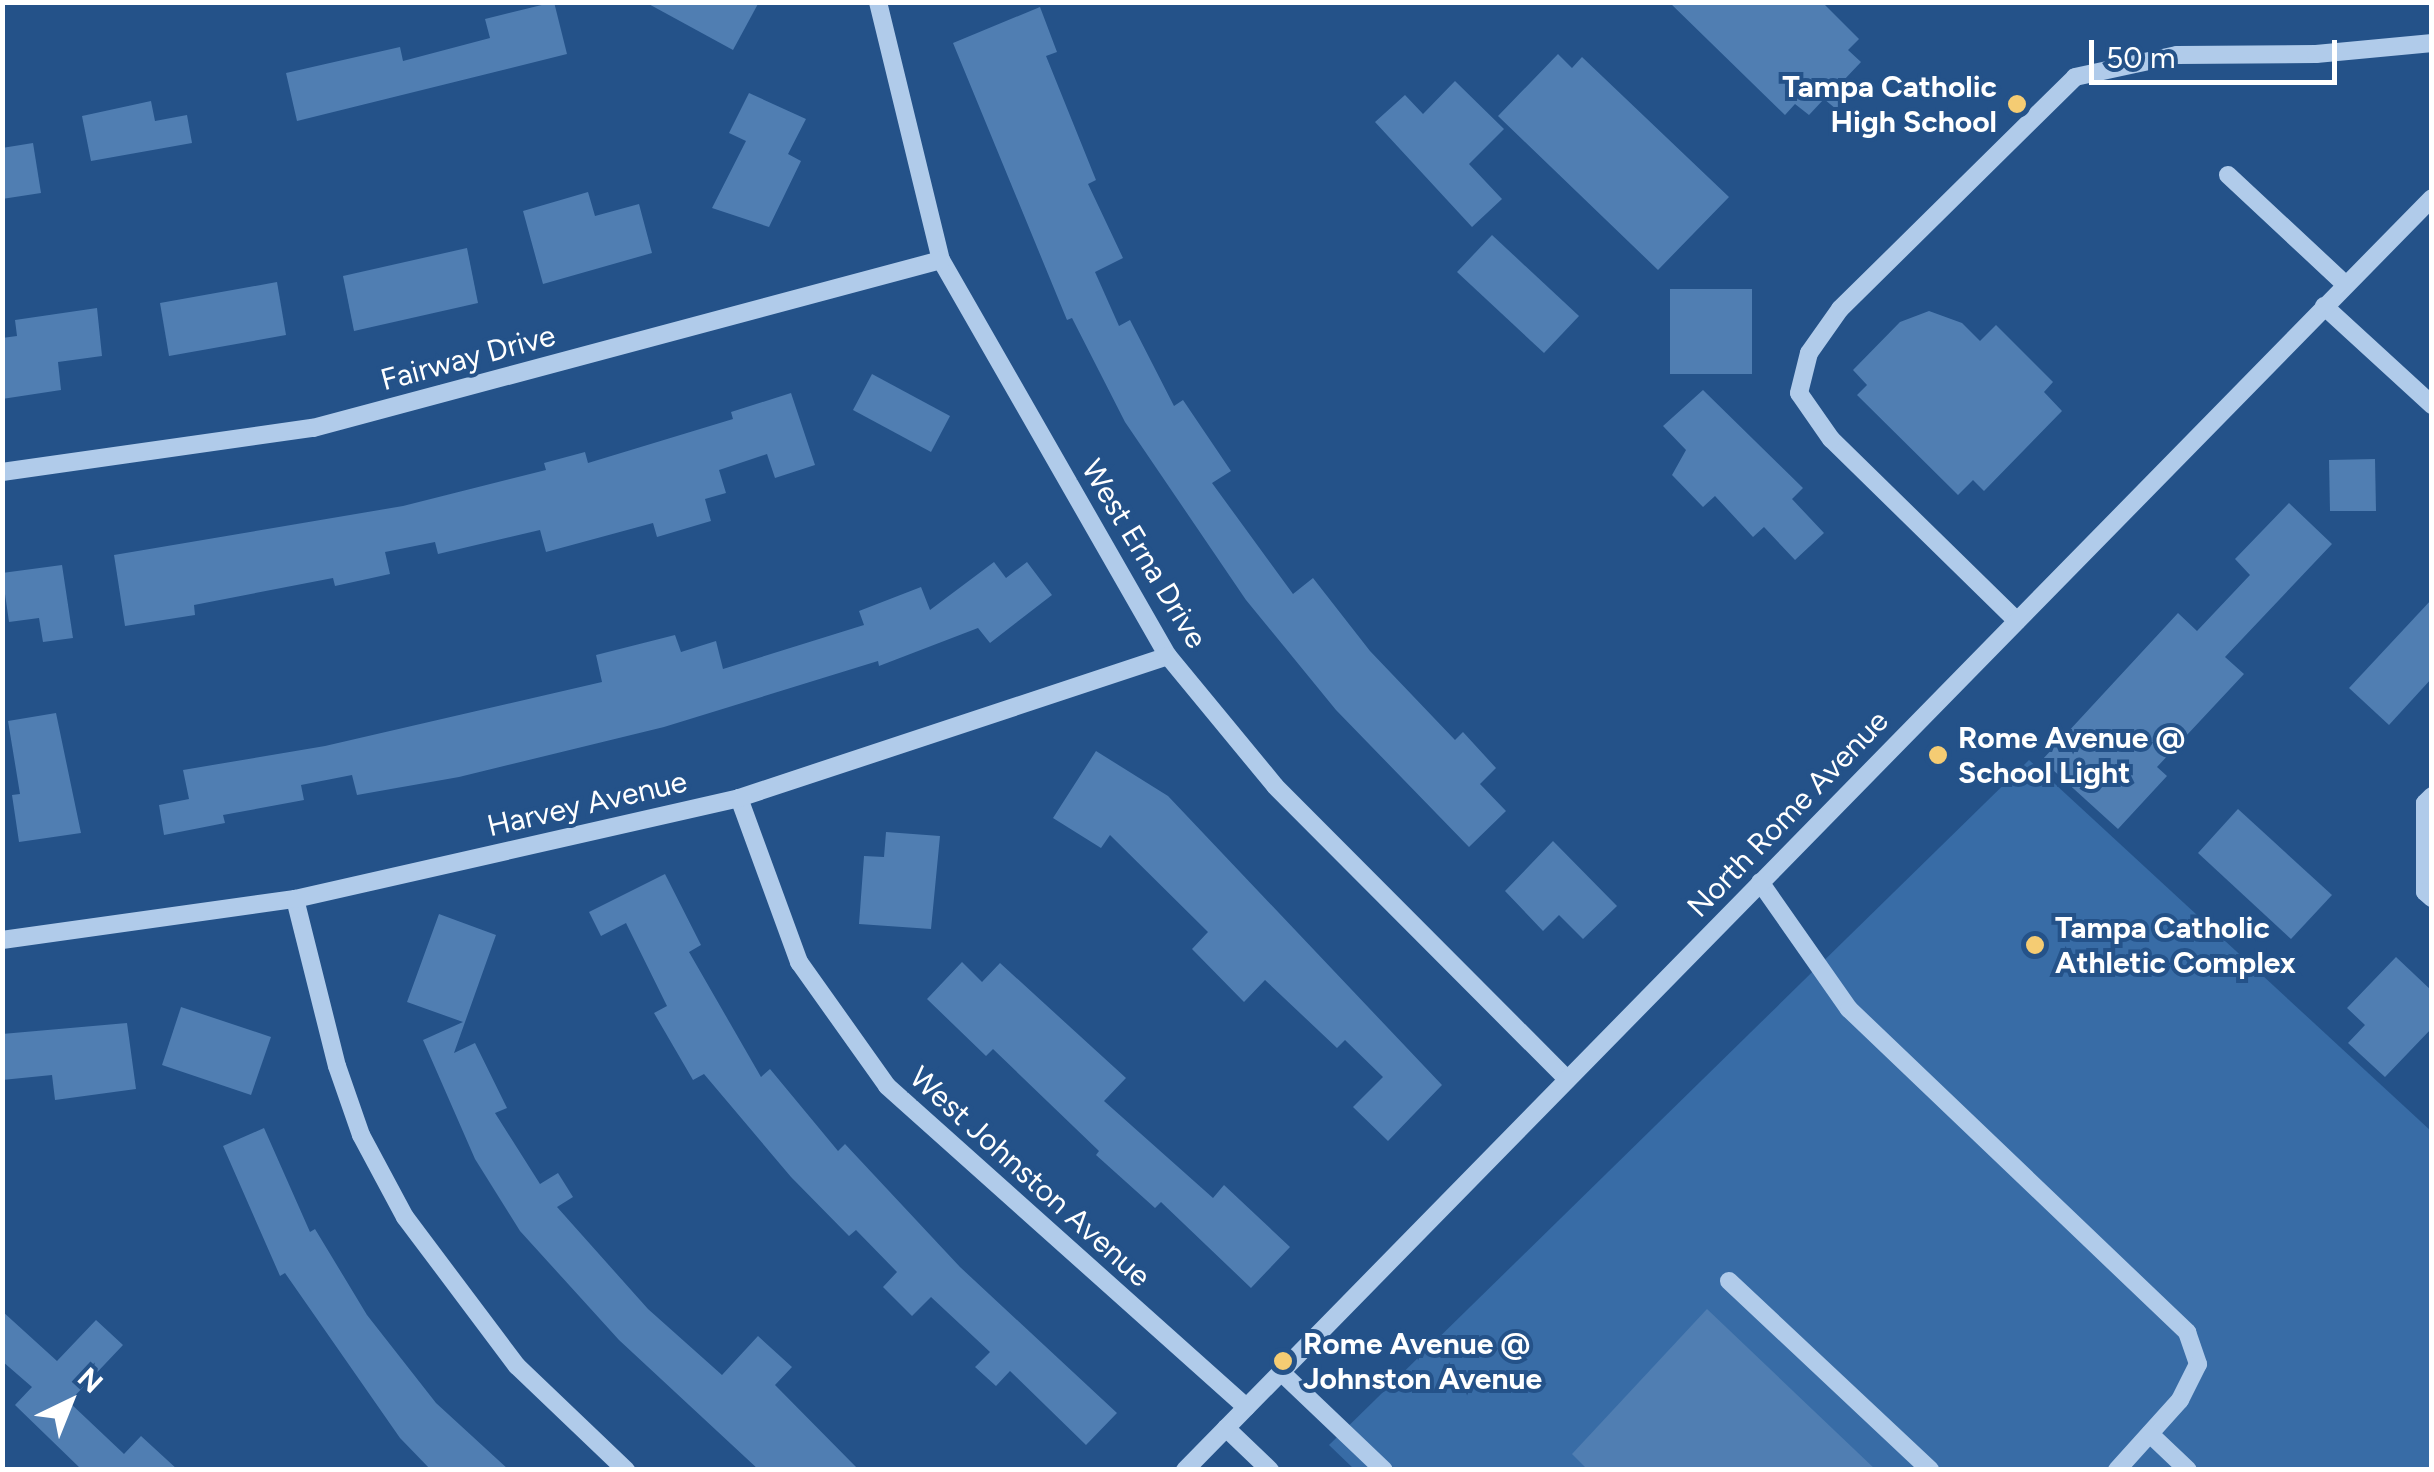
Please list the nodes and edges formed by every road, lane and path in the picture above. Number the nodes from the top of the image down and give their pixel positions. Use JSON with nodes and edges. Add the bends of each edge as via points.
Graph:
{"nodes":[{"id":1,"x":878,"y":2,"type":"edge"},
{"id":2,"x":2432,"y":43,"type":"edge"},
{"id":3,"x":2228,"y":175,"type":"dead end"},
{"id":4,"x":2432,"y":198,"type":"edge"},
{"id":5,"x":941,"y":260,"type":"junction"},
{"id":6,"x":2346,"y":285,"type":"junction"},
{"id":7,"x":2324,"y":306,"type":"junction"},
{"id":8,"x":2432,"y":404,"type":"edge"},
{"id":9,"x":2,"y":472,"type":"edge"},
{"id":10,"x":2017,"y":620,"type":"junction"},
{"id":11,"x":1168,"y":656,"type":"junction"},
{"id":12,"x":2432,"y":796,"type":"edge"},
{"id":13,"x":739,"y":798,"type":"junction"},
{"id":14,"x":1760,"y":882,"type":"junction"},
{"id":15,"x":295,"y":898,"type":"junction"},
{"id":16,"x":2432,"y":898,"type":"edge"},
{"id":17,"x":2,"y":940,"type":"edge"},
{"id":18,"x":1567,"y":1079,"type":"junction"},
{"id":19,"x":1730,"y":1281,"type":"dead end"},
{"id":20,"x":1281,"y":1372,"type":"junction"},
{"id":21,"x":1246,"y":1407,"type":"junction"},
{"id":22,"x":1226,"y":1428,"type":"junction"},
{"id":23,"x":2150,"y":1434,"type":"junction"},
{"id":24,"x":626,"y":1470,"type":"edge"},
{"id":25,"x":1185,"y":1470,"type":"edge"},
{"id":26,"x":1270,"y":1470,"type":"edge"},
{"id":27,"x":1384,"y":1470,"type":"edge"},
{"id":28,"x":1930,"y":1470,"type":"edge"},
{"id":29,"x":2117,"y":1470,"type":"edge"},
{"id":30,"x":2188,"y":1470,"type":"edge"}],
"edges":[{"from":1,"to":5,"type":"street","name":"West Erna Drive"},
{"from":2,"to":10,"type":"street","via":[[2177,55],[2075,77],[1829,324],[1809,353],[1799,394],[1831,439]]},
{"from":3,"to":6,"type":"street"},
{"from":4,"to":6,"type":"street","name":"North Rome Avenue"},
{"from":5,"to":9,"type":"street","name":"Fairway Drive","via":[[313,428]]},
{"from":5,"to":11,"type":"street","name":"West Erna Drive"},
{"from":6,"to":7,"type":"street","name":"North Rome Avenue"},
{"from":7,"to":8,"type":"street"},
{"from":7,"to":10,"type":"street","name":"North Rome Avenue"},
{"from":10,"to":14,"type":"street","name":"North Rome Avenue"},
{"from":11,"to":13,"type":"street","name":"Harvey Avenue"},
{"from":11,"to":18,"type":"street","name":"West Erna Drive","via":[[1275,786]]},
{"from":12,"to":16,"type":"street","via":[[2426,802],[2425,892]]},
{"from":13,"to":15,"type":"street","name":"Harvey Avenue"},
{"from":13,"to":21,"type":"street","name":"West Johnston Avenue","via":[[799,962],[887,1086]]},
{"from":14,"to":18,"type":"street","name":"North Rome Avenue"},
{"from":14,"to":23,"type":"street","via":[[1849,1009],[2187,1332],[2198,1364],[2180,1400]]},
{"from":15,"to":17,"type":"street","name":"Harvey Avenue"},
{"from":15,"to":24,"type":"street","via":[[337,1066],[361,1135],[405,1216],[517,1366]]},
{"from":18,"to":20,"type":"street","name":"North Rome Avenue"},
{"from":19,"to":28,"type":"street"},
{"from":20,"to":21,"type":"street","name":"North Rome Avenue"},
{"from":20,"to":27,"type":"street"},
{"from":21,"to":22,"type":"street","name":"North Rome Avenue"},
{"from":22,"to":25,"type":"street","name":"North Rome Avenue"},
{"from":22,"to":26,"type":"street"},
{"from":23,"to":29,"type":"street"},
{"from":23,"to":30,"type":"street"}]}
